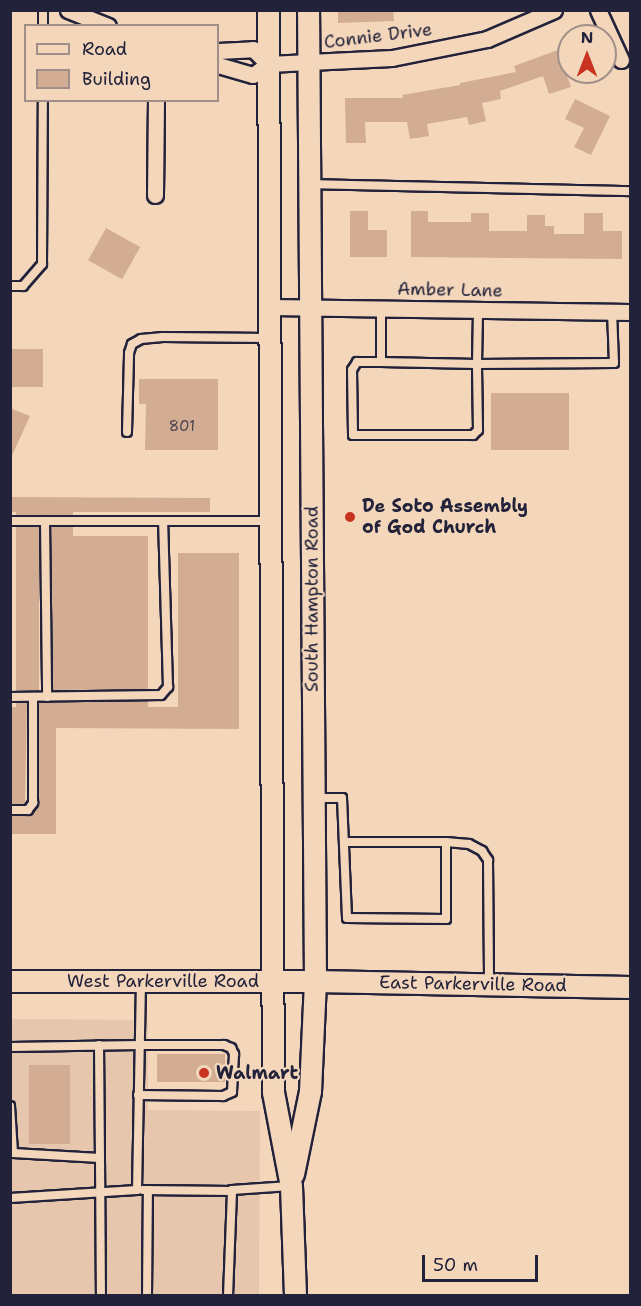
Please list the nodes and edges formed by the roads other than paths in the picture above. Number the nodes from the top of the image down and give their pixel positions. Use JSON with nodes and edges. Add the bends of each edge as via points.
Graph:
{"nodes":[{"id":1,"x":68,"y":10,"type":"edge"},
{"id":2,"x":268,"y":10,"type":"edge"},
{"id":3,"x":308,"y":10,"type":"edge"},
{"id":4,"x":554,"y":10,"type":"edge"},
{"id":5,"x":598,"y":10,"type":"edge"},
{"id":6,"x":103,"y":24,"type":"edge"},
{"id":7,"x":219,"y":51,"type":"edge"},
{"id":8,"x":621,"y":60,"type":"dead end"},
{"id":9,"x":308,"y":63,"type":"junction"},
{"id":10,"x":268,"y":64,"type":"junction"},
{"id":11,"x":219,"y":66,"type":"edge"},
{"id":12,"x":43,"y":102,"type":"edge"},
{"id":13,"x":156,"y":102,"type":"edge"},
{"id":14,"x":309,"y":184,"type":"junction"},
{"id":15,"x":630,"y":191,"type":"edge"},
{"id":16,"x":155,"y":195,"type":"dead end"},
{"id":17,"x":10,"y":286,"type":"edge"},
{"id":18,"x":270,"y":307,"type":"junction"},
{"id":19,"x":310,"y":308,"type":"junction"},
{"id":20,"x":381,"y":309,"type":"junction"},
{"id":21,"x":478,"y":310,"type":"junction"},
{"id":22,"x":612,"y":311,"type":"junction"},
{"id":23,"x":630,"y":312,"type":"edge"},
{"id":24,"x":270,"y":338,"type":"junction"},
{"id":25,"x":381,"y":362,"type":"junction"},
{"id":26,"x":477,"y":364,"type":"junction"},
{"id":27,"x":127,"y":432,"type":"dead end"},
{"id":28,"x":271,"y":520,"type":"junction"},
{"id":29,"x":10,"y":521,"type":"edge"},
{"id":30,"x":45,"y":521,"type":"junction"},
{"id":31,"x":163,"y":521,"type":"junction"},
{"id":32,"x":33,"y":697,"type":"junction"},
{"id":33,"x":47,"y":697,"type":"junction"},
{"id":34,"x":10,"y":698,"type":"edge"},
{"id":35,"x":314,"y":798,"type":"junction"},
{"id":36,"x":10,"y":810,"type":"edge"},
{"id":37,"x":345,"y":842,"type":"junction"},
{"id":38,"x":446,"y":842,"type":"junction"},
{"id":39,"x":10,"y":981,"type":"edge"},
{"id":40,"x":141,"y":981,"type":"junction"},
{"id":41,"x":273,"y":981,"type":"junction"},
{"id":42,"x":315,"y":981,"type":"junction"},
{"id":43,"x":489,"y":984,"type":"junction"},
{"id":44,"x":630,"y":987,"type":"edge"},
{"id":45,"x":99,"y":1045,"type":"junction"},
{"id":46,"x":139,"y":1045,"type":"junction"},
{"id":47,"x":10,"y":1047,"type":"edge"},
{"id":48,"x":138,"y":1095,"type":"junction"},
{"id":49,"x":10,"y":1106,"type":"edge"},
{"id":50,"x":100,"y":1158,"type":"junction"},
{"id":51,"x":291,"y":1186,"type":"junction"},
{"id":52,"x":137,"y":1191,"type":"junction"},
{"id":53,"x":148,"y":1191,"type":"junction"},
{"id":54,"x":231,"y":1191,"type":"junction"},
{"id":55,"x":99,"y":1193,"type":"junction"},
{"id":56,"x":10,"y":1198,"type":"edge"},
{"id":57,"x":101,"y":1296,"type":"edge"},
{"id":58,"x":147,"y":1296,"type":"edge"},
{"id":59,"x":228,"y":1296,"type":"edge"},
{"id":60,"x":296,"y":1296,"type":"edge"}],
"edges":[{"from":1,"to":6,"type":"street"},
{"from":2,"to":10,"type":"main road","name":"South Hampton Road"},
{"from":3,"to":9,"type":"main road","name":"South Hampton Road"},
{"from":4,"to":9,"type":"street","name":"Connie Drive","via":[[487,39],[392,58]]},
{"from":5,"to":8,"type":"street"},
{"from":7,"to":10,"type":"street","via":[[253,49]]},
{"from":9,"to":10,"type":"street","name":"Connie Drive"},
{"from":9,"to":14,"type":"main road","name":"South Hampton Road"},
{"from":10,"to":11,"type":"street","name":"Connie Drive","via":[[254,75]]},
{"from":10,"to":18,"type":"main road","name":"South Hampton Road"},
{"from":12,"to":17,"type":"lane","via":[[42,264],[23,286]]},
{"from":13,"to":16,"type":"street"},
{"from":14,"to":15,"type":"lane"},
{"from":14,"to":19,"type":"main road","name":"South Hampton Road"},
{"from":18,"to":19,"type":"street","name":"Amber Lane"},
{"from":18,"to":24,"type":"main road","name":"South Hampton Road"},
{"from":19,"to":20,"type":"street","name":"Amber Lane"},
{"from":19,"to":35,"type":"main road","name":"South Hampton Road"},
{"from":20,"to":21,"type":"street","name":"Amber Lane"},
{"from":20,"to":25,"type":"lane"},
{"from":21,"to":22,"type":"street","name":"Amber Lane"},
{"from":21,"to":26,"type":"lane"},
{"from":22,"to":23,"type":"street","name":"Amber Lane"},
{"from":22,"to":26,"type":"lane","via":[[614,363]]},
{"from":24,"to":27,"type":"lane","via":[[163,337],[132,344]]},
{"from":24,"to":28,"type":"main road","name":"South Hampton Road"},
{"from":25,"to":26,"type":"lane"},
{"from":25,"to":26,"type":"lane","via":[[357,362],[352,370],[353,435],[473,435],[477,430]]},
{"from":28,"to":31,"type":"lane"},
{"from":28,"to":41,"type":"main road","name":"South Hampton Road"},
{"from":29,"to":30,"type":"lane"},
{"from":30,"to":31,"type":"lane"},
{"from":30,"to":33,"type":"lane"},
{"from":31,"to":33,"type":"lane","via":[[168,687],[161,695]]},
{"from":32,"to":33,"type":"lane"},
{"from":32,"to":34,"type":"lane"},
{"from":32,"to":36,"type":"lane","via":[[33,803],[28,810]]},
{"from":35,"to":37,"type":"lane","via":[[342,798]]},
{"from":35,"to":42,"type":"main road","name":"South Hampton Road"},
{"from":37,"to":38,"type":"lane"},
{"from":37,"to":38,"type":"lane","via":[[347,918],[446,919]]},
{"from":38,"to":43,"type":"lane","via":[[469,844],[482,850],[488,860]]},
{"from":39,"to":40,"type":"main road","name":"West Parkerville Road"},
{"from":40,"to":41,"type":"main road","name":"West Parkerville Road"},
{"from":40,"to":46,"type":"lane"},
{"from":41,"to":42,"type":"main road","name":"West Parkerville Road"},
{"from":41,"to":51,"type":"main road","name":"South Hampton Road","via":[[273,1092]]},
{"from":42,"to":43,"type":"main road","name":"East Parkerville Road"},
{"from":42,"to":51,"type":"main road","name":"South Hampton Road","via":[[310,1091]]},
{"from":43,"to":44,"type":"main road","name":"East Parkerville Road"},
{"from":45,"to":46,"type":"lane"},
{"from":45,"to":47,"type":"lane"},
{"from":45,"to":50,"type":"lane"},
{"from":46,"to":48,"type":"lane"},
{"from":46,"to":48,"type":"lane","via":[[224,1045],[234,1054],[233,1086],[223,1096]]},
{"from":48,"to":52,"type":"lane"},
{"from":49,"to":50,"type":"lane","via":[[13,1153]]},
{"from":50,"to":55,"type":"lane"},
{"from":51,"to":54,"type":"lane"},
{"from":51,"to":60,"type":"main road","name":"South Hampton Road"},
{"from":52,"to":53,"type":"lane"},
{"from":52,"to":55,"type":"lane"},
{"from":53,"to":54,"type":"lane"},
{"from":53,"to":58,"type":"lane"},
{"from":54,"to":59,"type":"lane"},
{"from":55,"to":56,"type":"lane"},
{"from":55,"to":57,"type":"lane"}]}
